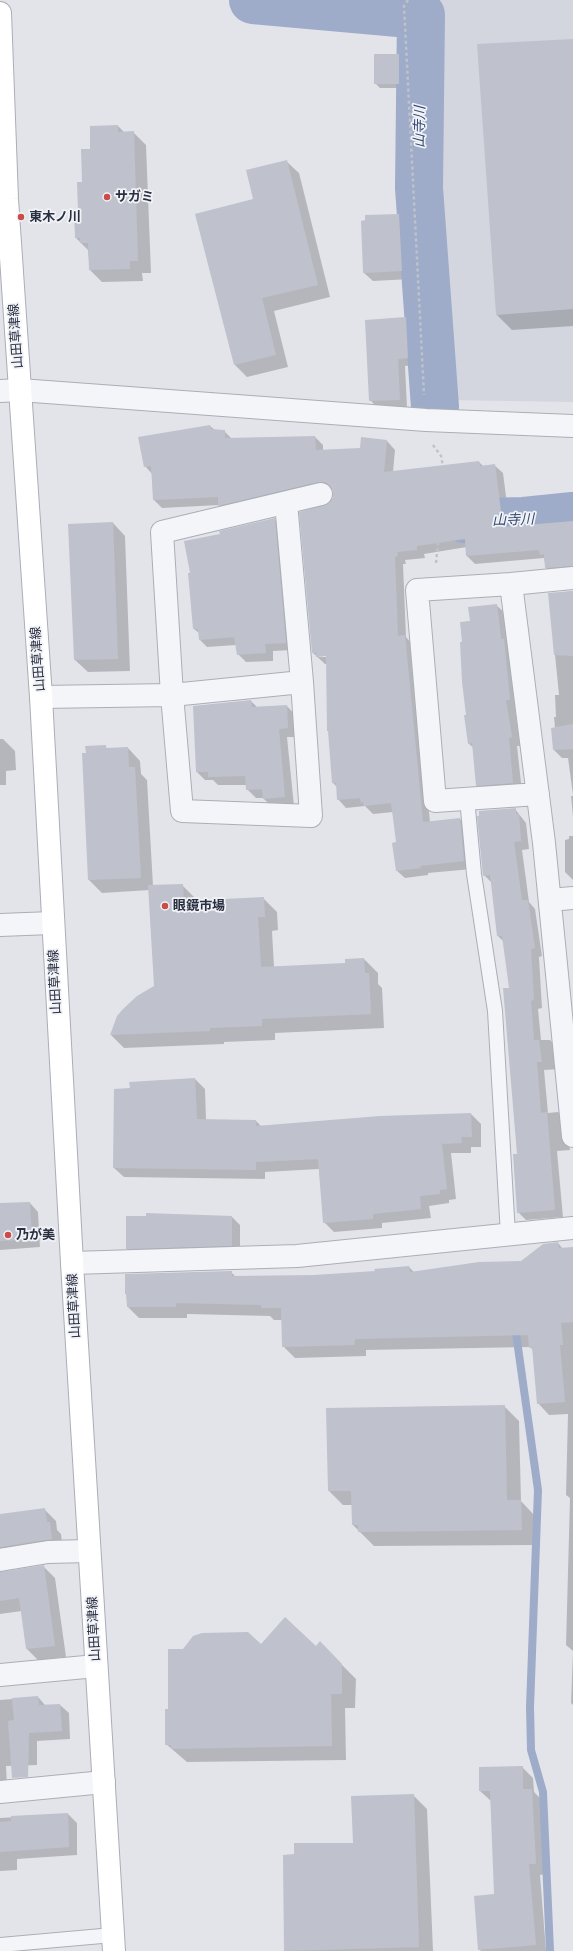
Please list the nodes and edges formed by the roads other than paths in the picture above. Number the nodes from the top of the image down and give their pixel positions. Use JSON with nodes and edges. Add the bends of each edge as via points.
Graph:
{"nodes":[{"id":1,"x":0,"y":14,"type":"edge"},
{"id":2,"x":4,"y":200,"type":"edge"},
{"id":3,"x":10,"y":390,"type":"edge"},
{"id":4,"x":573,"y":426,"type":"edge"},
{"id":5,"x":321,"y":494,"type":"dead end"},
{"id":6,"x":286,"y":504,"type":"junction"},
{"id":7,"x":573,"y":578,"type":"edge"},
{"id":8,"x":511,"y":584,"type":"junction"},
{"id":9,"x":302,"y":682,"type":"junction"},
{"id":10,"x":172,"y":695,"type":"junction"},
{"id":11,"x":41,"y":697,"type":"junction"},
{"id":12,"x":538,"y":794,"type":"junction"},
{"id":13,"x":467,"y":798,"type":"junction"},
{"id":14,"x":573,"y":898,"type":"edge"},
{"id":15,"x":550,"y":900,"type":"junction"},
{"id":16,"x":52,"y":922,"type":"junction"},
{"id":17,"x":0,"y":925,"type":"edge"},
{"id":18,"x":573,"y":1136,"type":"edge"},
{"id":19,"x":573,"y":1228,"type":"edge"},
{"id":20,"x":508,"y":1235,"type":"junction"},
{"id":21,"x":72,"y":1263,"type":"junction"},
{"id":22,"x":89,"y":1551,"type":"junction"},
{"id":23,"x":0,"y":1560,"type":"edge"},
{"id":24,"x":96,"y":1666,"type":"junction"},
{"id":25,"x":0,"y":1675,"type":"edge"},
{"id":26,"x":104,"y":1782,"type":"junction"},
{"id":27,"x":0,"y":1792,"type":"edge"},
{"id":28,"x":114,"y":1943,"type":"edge"},
{"id":29,"x":0,"y":1945,"type":"edge"}],
"edges":[{"from":1,"to":2,"type":"main road","name":"山田草津線"},
{"from":2,"to":3,"type":"main road","name":"山田草津線"},
{"from":3,"to":4,"type":"street","via":[[426,420]]},
{"from":3,"to":11,"type":"main road","name":"山田草津線"},
{"from":5,"to":6,"type":"street"},
{"from":6,"to":9,"type":"street"},
{"from":6,"to":10,"type":"street","via":[[162,532]]},
{"from":7,"to":8,"type":"street"},
{"from":8,"to":12,"type":"street"},
{"from":8,"to":13,"type":"street","via":[[417,590],[435,801]]},
{"from":9,"to":10,"type":"street"},
{"from":9,"to":10,"type":"street","via":[[310,816],[182,812]]},
{"from":10,"to":11,"type":"street"},
{"from":11,"to":16,"type":"main road","name":"山田草津線"},
{"from":12,"to":13,"type":"street"},
{"from":12,"to":15,"type":"street"},
{"from":13,"to":20,"type":"lane","via":[[474,874],[495,1011]]},
{"from":14,"to":15,"type":"street"},
{"from":15,"to":18,"type":"street"},
{"from":16,"to":17,"type":"street"},
{"from":16,"to":21,"type":"main road","name":"山田草津線"},
{"from":19,"to":20,"type":"street"},
{"from":20,"to":21,"type":"street","via":[[297,1256]]},
{"from":21,"to":22,"type":"main road","name":"山田草津線"},
{"from":22,"to":23,"type":"street","via":[[48,1552]]},
{"from":22,"to":24,"type":"main road","name":"山田草津線"},
{"from":24,"to":25,"type":"street"},
{"from":24,"to":26,"type":"main road","name":"山田草津線"},
{"from":26,"to":27,"type":"street"},
{"from":26,"to":28,"type":"main road","name":"山田草津線"},
{"from":28,"to":29,"type":"lane"}]}
